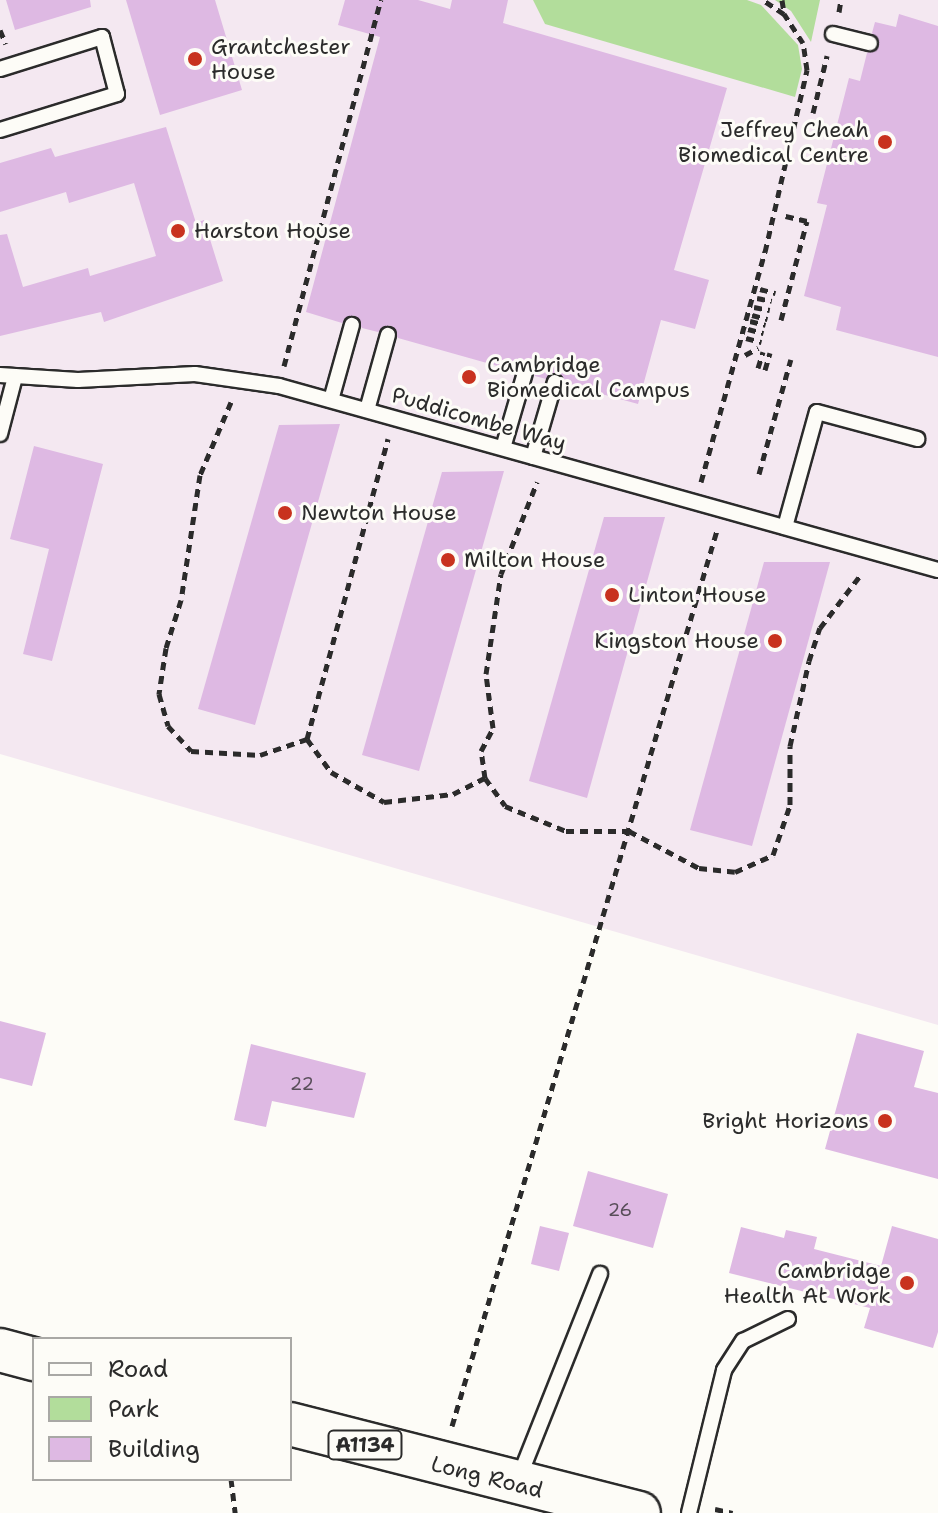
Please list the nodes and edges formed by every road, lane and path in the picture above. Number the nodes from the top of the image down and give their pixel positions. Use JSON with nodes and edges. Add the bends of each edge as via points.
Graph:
{"nodes":[{"id":1,"x":381,"y":0,"type":"edge"},
{"id":2,"x":763,"y":0,"type":"edge"},
{"id":3,"x":782,"y":0,"type":"edge"},
{"id":4,"x":784,"y":14,"type":"junction"},
{"id":5,"x":0,"y":30,"type":"edge"},
{"id":6,"x":833,"y":34,"type":"dead end"},
{"id":7,"x":870,"y":43,"type":"dead end"},
{"id":8,"x":6,"y":45,"type":"dead end"},
{"id":9,"x":0,"y":69,"type":"edge"},
{"id":10,"x":0,"y":130,"type":"edge"},
{"id":11,"x":786,"y":216,"type":"dead end"},
{"id":12,"x":760,"y":289,"type":"dead end"},
{"id":13,"x":775,"y":293,"type":"dead end"},
{"id":14,"x":757,"y":298,"type":"dead end"},
{"id":15,"x":772,"y":301,"type":"dead end"},
{"id":16,"x":754,"y":307,"type":"dead end"},
{"id":17,"x":770,"y":310,"type":"dead end"},
{"id":18,"x":751,"y":318,"type":"dead end"},
{"id":19,"x":781,"y":320,"type":"dead end"},
{"id":20,"x":766,"y":322,"type":"dead end"},
{"id":21,"x":352,"y":325,"type":"dead end"},
{"id":22,"x":748,"y":329,"type":"dead end"},
{"id":23,"x":763,"y":333,"type":"dead end"},
{"id":24,"x":388,"y":335,"type":"dead end"},
{"id":25,"x":746,"y":338,"type":"dead end"},
{"id":26,"x":763,"y":349,"type":"junction"},
{"id":27,"x":745,"y":355,"type":"dead end"},
{"id":28,"x":791,"y":359,"type":"dead end"},
{"id":29,"x":758,"y":368,"type":"dead end"},
{"id":30,"x":765,"y":370,"type":"dead end"},
{"id":31,"x":525,"y":373,"type":"dead end"},
{"id":32,"x":7,"y":376,"type":"edge"},
{"id":33,"x":243,"y":378,"type":"junction"},
{"id":34,"x":555,"y":382,"type":"dead end"},
{"id":35,"x":279,"y":386,"type":"junction"},
{"id":36,"x":331,"y":400,"type":"junction"},
{"id":37,"x":367,"y":410,"type":"junction"},
{"id":38,"x":394,"y":417,"type":"junction"},
{"id":39,"x":0,"y":434,"type":"edge"},
{"id":40,"x":917,"y":439,"type":"dead end"},
{"id":41,"x":503,"y":448,"type":"junction"},
{"id":42,"x":540,"y":458,"type":"junction"},
{"id":43,"x":759,"y":474,"type":"dead end"},
{"id":44,"x":696,"y":502,"type":"junction"},
{"id":45,"x":723,"y":510,"type":"junction"},
{"id":46,"x":785,"y":527,"type":"junction"},
{"id":47,"x":877,"y":553,"type":"junction"},
{"id":48,"x":938,"y":570,"type":"edge"},
{"id":49,"x":307,"y":739,"type":"junction"},
{"id":50,"x":485,"y":778,"type":"junction"},
{"id":51,"x":629,"y":831,"type":"junction"},
{"id":52,"x":600,"y":1274,"type":"dead end"},
{"id":53,"x":788,"y":1319,"type":"dead end"},
{"id":54,"x":0,"y":1350,"type":"edge"},
{"id":55,"x":32,"y":1358,"type":"edge"},
{"id":56,"x":292,"y":1425,"type":"edge"},
{"id":57,"x":440,"y":1465,"type":"junction"},
{"id":58,"x":231,"y":1481,"type":"edge"},
{"id":59,"x":517,"y":1484,"type":"junction"},
{"id":60,"x":629,"y":1512,"type":"edge"},
{"id":61,"x":235,"y":1513,"type":"edge"},
{"id":62,"x":689,"y":1513,"type":"edge"}],
"edges":[{"from":1,"to":35,"type":"path"},
{"from":2,"to":4,"type":"path"},
{"from":3,"to":4,"type":"path"},
{"from":4,"to":44,"type":"path","via":[[803,43],[807,70],[765,252]]},
{"from":5,"to":8,"type":"path"},
{"from":6,"to":7,"type":"lane"},
{"from":9,"to":10,"type":"lane","via":[[102,37],[117,94]]},
{"from":11,"to":19,"type":"path","via":[[807,221]]},
{"from":12,"to":13,"type":"path"},
{"from":14,"to":15,"type":"path"},
{"from":16,"to":17,"type":"path"},
{"from":18,"to":20,"type":"path"},
{"from":21,"to":36,"type":"lane"},
{"from":22,"to":23,"type":"path"},
{"from":24,"to":37,"type":"lane"},
{"from":25,"to":26,"type":"path"},
{"from":26,"to":27,"type":"path"},
{"from":26,"to":29,"type":"path"},
{"from":26,"to":30,"type":"path"},
{"from":28,"to":43,"type":"path"},
{"from":31,"to":41,"type":"lane"},
{"from":32,"to":33,"type":"lane","name":"Puddicombe Way"},
{"from":32,"to":39,"type":"lane"},
{"from":33,"to":35,"type":"lane","name":"Puddicombe Way"},
{"from":33,"to":49,"type":"path","via":[[200,475],[181,600],[159,694],[168,726],[191,751],[260,755]]},
{"from":34,"to":42,"type":"lane"},
{"from":35,"to":36,"type":"lane","name":"Puddicombe Way"},
{"from":36,"to":37,"type":"lane","name":"Puddicombe Way"},
{"from":37,"to":38,"type":"lane","name":"Puddicombe Way"},
{"from":38,"to":41,"type":"lane","name":"Puddicombe Way"},
{"from":38,"to":49,"type":"path"},
{"from":40,"to":46,"type":"lane","via":[[817,412]]},
{"from":41,"to":42,"type":"lane","name":"Puddicombe Way"},
{"from":42,"to":44,"type":"lane","name":"Puddicombe Way"},
{"from":42,"to":50,"type":"path","via":[[501,574],[486,674],[493,728],[481,751]]},
{"from":44,"to":45,"type":"lane","name":"Puddicombe Way"},
{"from":45,"to":46,"type":"lane","name":"Puddicombe Way"},
{"from":45,"to":51,"type":"path"},
{"from":46,"to":47,"type":"lane","name":"Puddicombe Way"},
{"from":47,"to":48,"type":"lane","name":"Puddicombe Way"},
{"from":47,"to":51,"type":"path","via":[[820,628],[790,746],[790,805],[773,855],[735,872],[699,868]]},
{"from":49,"to":50,"type":"path","via":[[331,772],[384,802],[453,794]]},
{"from":50,"to":51,"type":"path","via":[[505,806],[566,831]]},
{"from":51,"to":57,"type":"path"},
{"from":52,"to":59,"type":"lane"},
{"from":53,"to":62,"type":"lane","via":[[743,1341],[724,1370]]},
{"from":54,"to":55,"type":"main road"},
{"from":56,"to":57,"type":"main road","name":"Long Road","number":"A1134"},
{"from":57,"to":59,"type":"main road","name":"Long Road","number":"A1134"},
{"from":58,"to":61,"type":"path"},
{"from":59,"to":60,"type":"main road","name":"Long Road","number":"A1134"}]}
